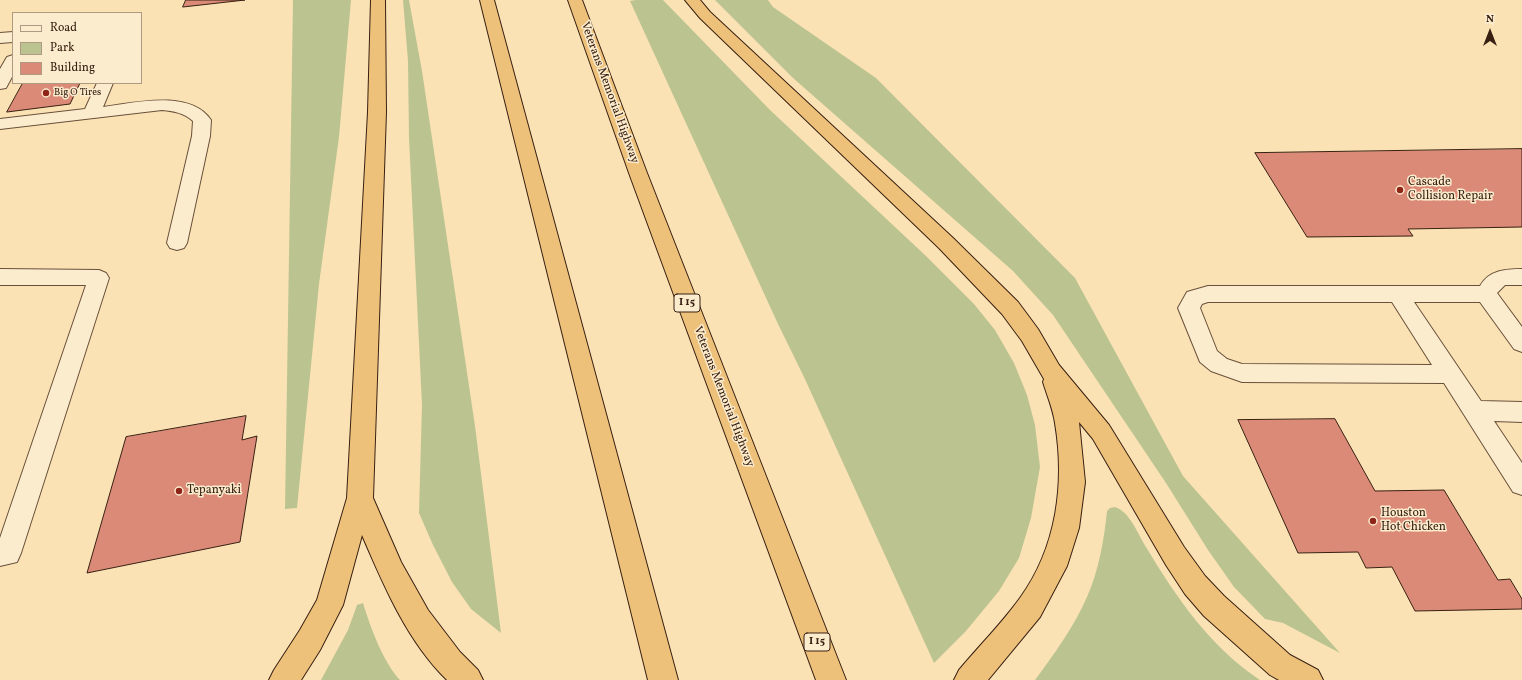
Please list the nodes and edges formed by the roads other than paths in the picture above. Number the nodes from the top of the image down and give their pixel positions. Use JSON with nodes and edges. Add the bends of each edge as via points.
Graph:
{"nodes":[{"id":1,"x":378,"y":0,"type":"edge"},
{"id":2,"x":487,"y":0,"type":"edge"},
{"id":3,"x":575,"y":0,"type":"edge"},
{"id":4,"x":692,"y":0,"type":"edge"},
{"id":5,"x":12,"y":37,"type":"edge"},
{"id":6,"x":0,"y":38,"type":"edge"},
{"id":7,"x":12,"y":62,"type":"edge"},
{"id":8,"x":0,"y":84,"type":"edge"},
{"id":9,"x":105,"y":84,"type":"edge"},
{"id":10,"x":92,"y":113,"type":"junction"},
{"id":11,"x":0,"y":124,"type":"edge"},
{"id":12,"x":177,"y":243,"type":"dead end"},
{"id":13,"x":0,"y":277,"type":"edge"},
{"id":14,"x":1522,"y":277,"type":"edge"},
{"id":15,"x":1398,"y":294,"type":"junction"},
{"id":16,"x":1486,"y":294,"type":"junction"},
{"id":17,"x":1522,"y":343,"type":"edge"},
{"id":18,"x":1051,"y":371,"type":"junction"},
{"id":19,"x":1450,"y":374,"type":"junction"},
{"id":20,"x":1474,"y":411,"type":"junction"},
{"id":21,"x":1522,"y":412,"type":"edge"},
{"id":22,"x":1522,"y":484,"type":"edge"},
{"id":23,"x":360,"y":498,"type":"junction"},
{"id":24,"x":0,"y":554,"type":"edge"},
{"id":25,"x":284,"y":680,"type":"edge"},
{"id":26,"x":468,"y":680,"type":"edge"},
{"id":27,"x":663,"y":680,"type":"edge"},
{"id":28,"x":831,"y":680,"type":"edge"},
{"id":29,"x":969,"y":680,"type":"edge"},
{"id":30,"x":1308,"y":680,"type":"edge"}],
"edges":[{"from":1,"to":23,"type":"highway","via":[[377,112]]},
{"from":2,"to":27,"type":"highway"},
{"from":3,"to":28,"type":"highway","name":"Veterans Memorial Highway","number":"I 15"},
{"from":4,"to":18,"type":"highway","via":[[946,243],[1010,308],[1030,335]]},
{"from":5,"to":6,"type":"lane"},
{"from":7,"to":8,"type":"lane"},
{"from":9,"to":10,"type":"lane"},
{"from":10,"to":11,"type":"lane"},
{"from":10,"to":12,"type":"lane","via":[[162,105],[188,109],[202,120],[201,136]]},
{"from":13,"to":24,"type":"lane","via":[[99,278],[8,553]]},
{"from":14,"to":16,"type":"lane","via":[[1503,277],[1491,284]]},
{"from":15,"to":16,"type":"lane"},
{"from":15,"to":19,"type":"lane"},
{"from":15,"to":19,"type":"lane","via":[[1208,294],[1194,298],[1189,308],[1208,356],[1219,365],[1242,373]]},
{"from":16,"to":17,"type":"lane"},
{"from":18,"to":29,"type":"highway","via":[[1067,422],[1072,482],[1066,528],[1054,566],[1030,607]]},
{"from":18,"to":30,"type":"highway","via":[[1101,432],[1195,585],[1214,606],[1280,664]]},
{"from":19,"to":20,"type":"lane"},
{"from":20,"to":21,"type":"lane"},
{"from":20,"to":22,"type":"lane"},
{"from":23,"to":25,"type":"highway","via":[[329,605]]},
{"from":23,"to":26,"type":"highway","via":[[374,534],[412,610],[434,644]]}]}
